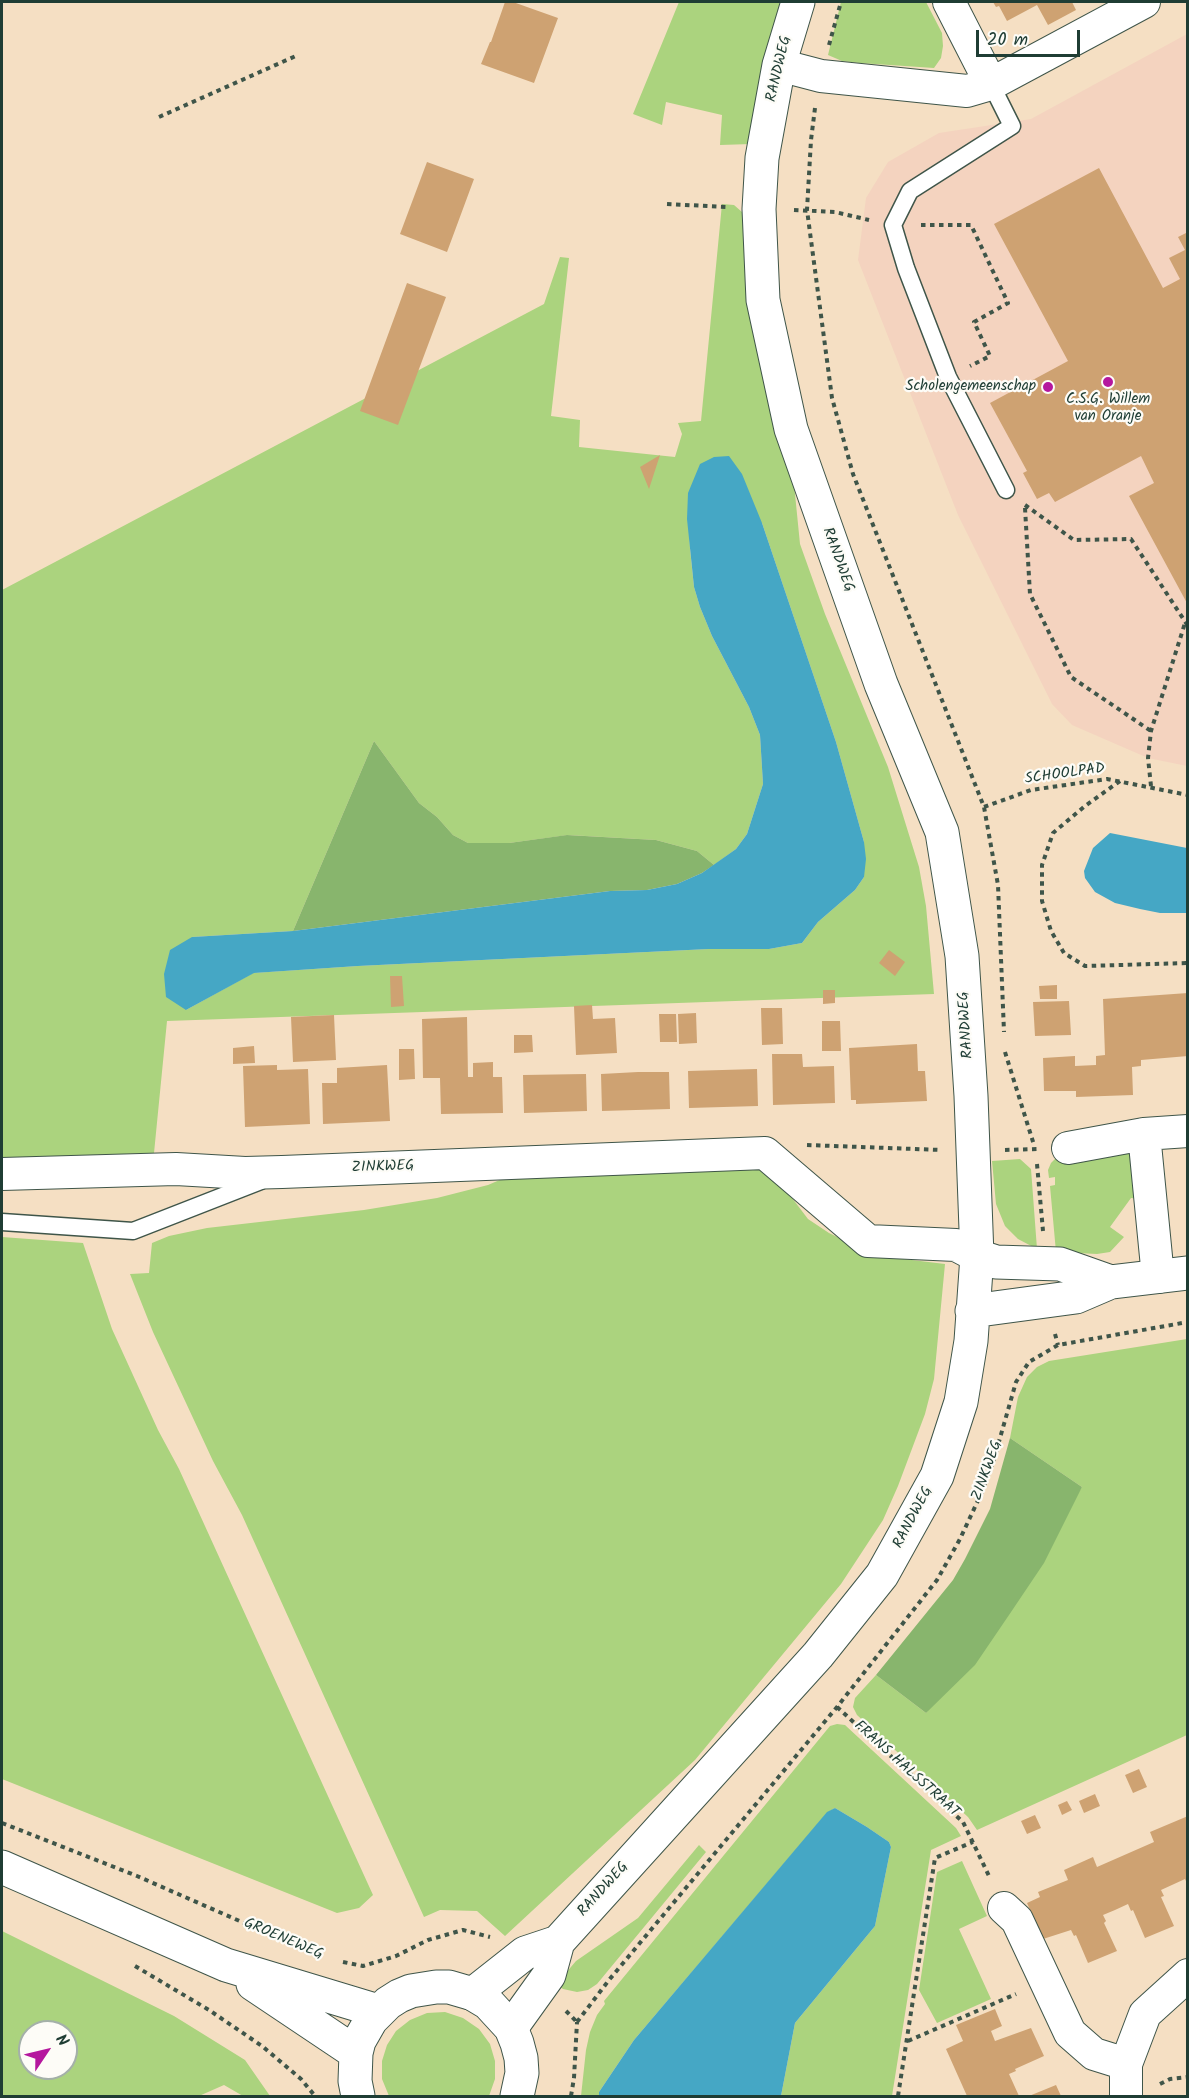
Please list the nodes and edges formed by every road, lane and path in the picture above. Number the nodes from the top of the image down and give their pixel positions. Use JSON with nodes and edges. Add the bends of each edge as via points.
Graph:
{"nodes":[{"id":1,"x":798,"y":2,"type":"edge"},
{"id":2,"x":841,"y":2,"type":"edge"},
{"id":3,"x":949,"y":2,"type":"edge"},
{"id":4,"x":1144,"y":2,"type":"edge"},
{"id":5,"x":298,"y":55,"type":"dead end"},
{"id":6,"x":779,"y":65,"type":"junction"},
{"id":7,"x":821,"y":76,"type":"junction"},
{"id":8,"x":991,"y":84,"type":"junction"},
{"id":9,"x":159,"y":117,"type":"dead end"},
{"id":10,"x":1006,"y":490,"type":"dead end"},
{"id":11,"x":1186,"y":624,"type":"edge"},
{"id":12,"x":1151,"y":731,"type":"junction"},
{"id":13,"x":1120,"y":781,"type":"junction"},
{"id":14,"x":1151,"y":786,"type":"junction"},
{"id":15,"x":1188,"y":795,"type":"edge"},
{"id":16,"x":984,"y":807,"type":"dead end"},
{"id":17,"x":1188,"y":963,"type":"edge"},
{"id":18,"x":1188,"y":1131,"type":"edge"},
{"id":19,"x":1144,"y":1134,"type":"junction"},
{"id":20,"x":1068,"y":1148,"type":"joint"},
{"id":21,"x":973,"y":1150,"type":"junction"},
{"id":22,"x":765,"y":1153,"type":"junction"},
{"id":23,"x":282,"y":1172,"type":"junction"},
{"id":24,"x":2,"y":1174,"type":"edge"},
{"id":25,"x":2,"y":1222,"type":"edge"},
{"id":26,"x":977,"y":1256,"type":"junction"},
{"id":27,"x":1173,"y":1275,"type":"edge"},
{"id":28,"x":1111,"y":1282,"type":"junction"},
{"id":29,"x":972,"y":1311,"type":"junction"},
{"id":30,"x":1188,"y":1322,"type":"edge"},
{"id":31,"x":837,"y":1707,"type":"junction"},
{"id":32,"x":2,"y":1823,"type":"edge"},
{"id":33,"x":974,"y":1842,"type":"junction"},
{"id":34,"x":2,"y":1867,"type":"edge"},
{"id":35,"x":1004,"y":1908,"type":"joint"},
{"id":36,"x":558,"y":1942,"type":"junction"},
{"id":37,"x":313,"y":1953,"type":"dead end"},
{"id":38,"x":334,"y":1960,"type":"dead end"},
{"id":39,"x":516,"y":1960,"type":"junction"},
{"id":40,"x":126,"y":1961,"type":"dead end"},
{"id":41,"x":226,"y":1965,"type":"junction"},
{"id":42,"x":1188,"y":1975,"type":"edge"},
{"id":43,"x":1046,"y":1981,"type":"junction"},
{"id":44,"x":540,"y":1985,"type":"junction"},
{"id":45,"x":473,"y":1994,"type":"junction"},
{"id":46,"x":378,"y":2011,"type":"junction"},
{"id":47,"x":577,"y":2022,"type":"junction"},
{"id":48,"x":511,"y":2028,"type":"junction"},
{"id":49,"x":907,"y":2041,"type":"junction"},
{"id":50,"x":356,"y":2053,"type":"junction"},
{"id":51,"x":1126,"y":2064,"type":"junction"},
{"id":52,"x":315,"y":2097,"type":"edge"},
{"id":53,"x":358,"y":2097,"type":"edge"},
{"id":54,"x":517,"y":2097,"type":"edge"},
{"id":55,"x":571,"y":2097,"type":"edge"},
{"id":56,"x":898,"y":2097,"type":"edge"},
{"id":57,"x":1126,"y":2097,"type":"edge"}],
"edges":[{"from":1,"to":6,"type":"street","name":"RANDWEG"},
{"from":2,"to":7,"type":"path"},
{"from":3,"to":8,"type":"street"},
{"from":4,"to":8,"type":"street"},
{"from":5,"to":9,"type":"path"},
{"from":6,"to":7,"type":"street"},
{"from":6,"to":21,"type":"street","name":"RANDWEG","via":[[762,158],[759,209],[763,300],[791,429],[881,684],[942,832],[962,956]]},
{"from":7,"to":8,"type":"street","via":[[967,91]]},
{"from":8,"to":10,"type":"lane","via":[[1012,126],[910,191],[893,225],[948,377]]},
{"from":11,"to":12,"type":"path"},
{"from":11,"to":12,"type":"path","via":[[1131,539],[1074,540],[1025,504],[1030,594],[1071,677]]},
{"from":12,"to":14,"type":"path"},
{"from":13,"to":14,"type":"path","name":"SCHOOLPAD"},
{"from":13,"to":16,"type":"path","name":"SCHOOLPAD","via":[[1107,779],[1031,790]]},
{"from":13,"to":17,"type":"path","via":[[1053,833],[1042,865],[1042,901],[1052,931],[1064,953],[1085,966]]},
{"from":14,"to":15,"type":"path","name":"SCHOOLPAD"},
{"from":18,"to":19,"type":"street"},
{"from":19,"to":20,"type":"street"},
{"from":19,"to":27,"type":"street"},
{"from":20,"to":21,"type":"path"},
{"from":21,"to":22,"type":"path","via":[[814,1144]]},
{"from":21,"to":26,"type":"street","name":"RANDWEG"},
{"from":22,"to":23,"type":"street","name":"ZINKWEG"},
{"from":22,"to":26,"type":"street","via":[[868,1241],[956,1245]]},
{"from":23,"to":24,"type":"street","name":"ZINKWEG","via":[[176,1169]]},
{"from":23,"to":25,"type":"lane","via":[[133,1231]]},
{"from":26,"to":28,"type":"street","via":[[996,1262],[1060,1264]]},
{"from":26,"to":29,"type":"street","name":"RANDWEG"},
{"from":27,"to":28,"type":"street"},
{"from":28,"to":29,"type":"street","via":[[1076,1297]]},
{"from":29,"to":36,"type":"street","name":"RANDWEG","via":[[961,1402],[937,1476],[882,1575],[818,1655]]},
{"from":30,"to":31,"type":"path","name":"ZINKWEG","via":[[1058,1345],[1029,1362],[1016,1382],[994,1459],[960,1539],[937,1580]]},
{"from":31,"to":33,"type":"path","name":"FRANS HALSSTRAAT","via":[[963,1822]]},
{"from":31,"to":47,"type":"path"},
{"from":32,"to":37,"type":"path","name":"GROENEWEG","via":[[137,1876]]},
{"from":33,"to":35,"type":"path","name":"FRANS HALSSTRAAT"},
{"from":33,"to":49,"type":"path","via":[[935,1858]]},
{"from":34,"to":41,"type":"street"},
{"from":35,"to":43,"type":"street","via":[[1017,1920]]},
{"from":36,"to":39,"type":"street","name":"RANDWEG"},
{"from":36,"to":44,"type":"street","name":"RANDWEG","via":[[549,1975]]},
{"from":38,"to":39,"type":"path","name":"GROENEWEG","via":[[363,1966],[463,1930],[493,1938]]},
{"from":39,"to":45,"type":"street","name":"RANDWEG"},
{"from":40,"to":52,"type":"path","via":[[262,2046],[301,2079]]},
{"from":41,"to":46,"type":"street"},
{"from":41,"to":50,"type":"street"},
{"from":42,"to":51,"type":"street","via":[[1145,2014]]},
{"from":43,"to":49,"type":"path"},
{"from":43,"to":51,"type":"street","via":[[1070,2033],[1094,2054]]},
{"from":44,"to":47,"type":"path"},
{"from":44,"to":48,"type":"street","name":"RANDWEG"},
{"from":45,"to":46,"type":"street","via":[[449,1987],[423,1988],[399,1996]]},
{"from":45,"to":48,"type":"street","via":[[488,2003]]},
{"from":46,"to":50,"type":"street","via":[[364,2030]]},
{"from":47,"to":55,"type":"path"},
{"from":48,"to":54,"type":"street","via":[[521,2058]]},
{"from":49,"to":56,"type":"path"},
{"from":50,"to":53,"type":"street"},
{"from":51,"to":57,"type":"street"}]}
